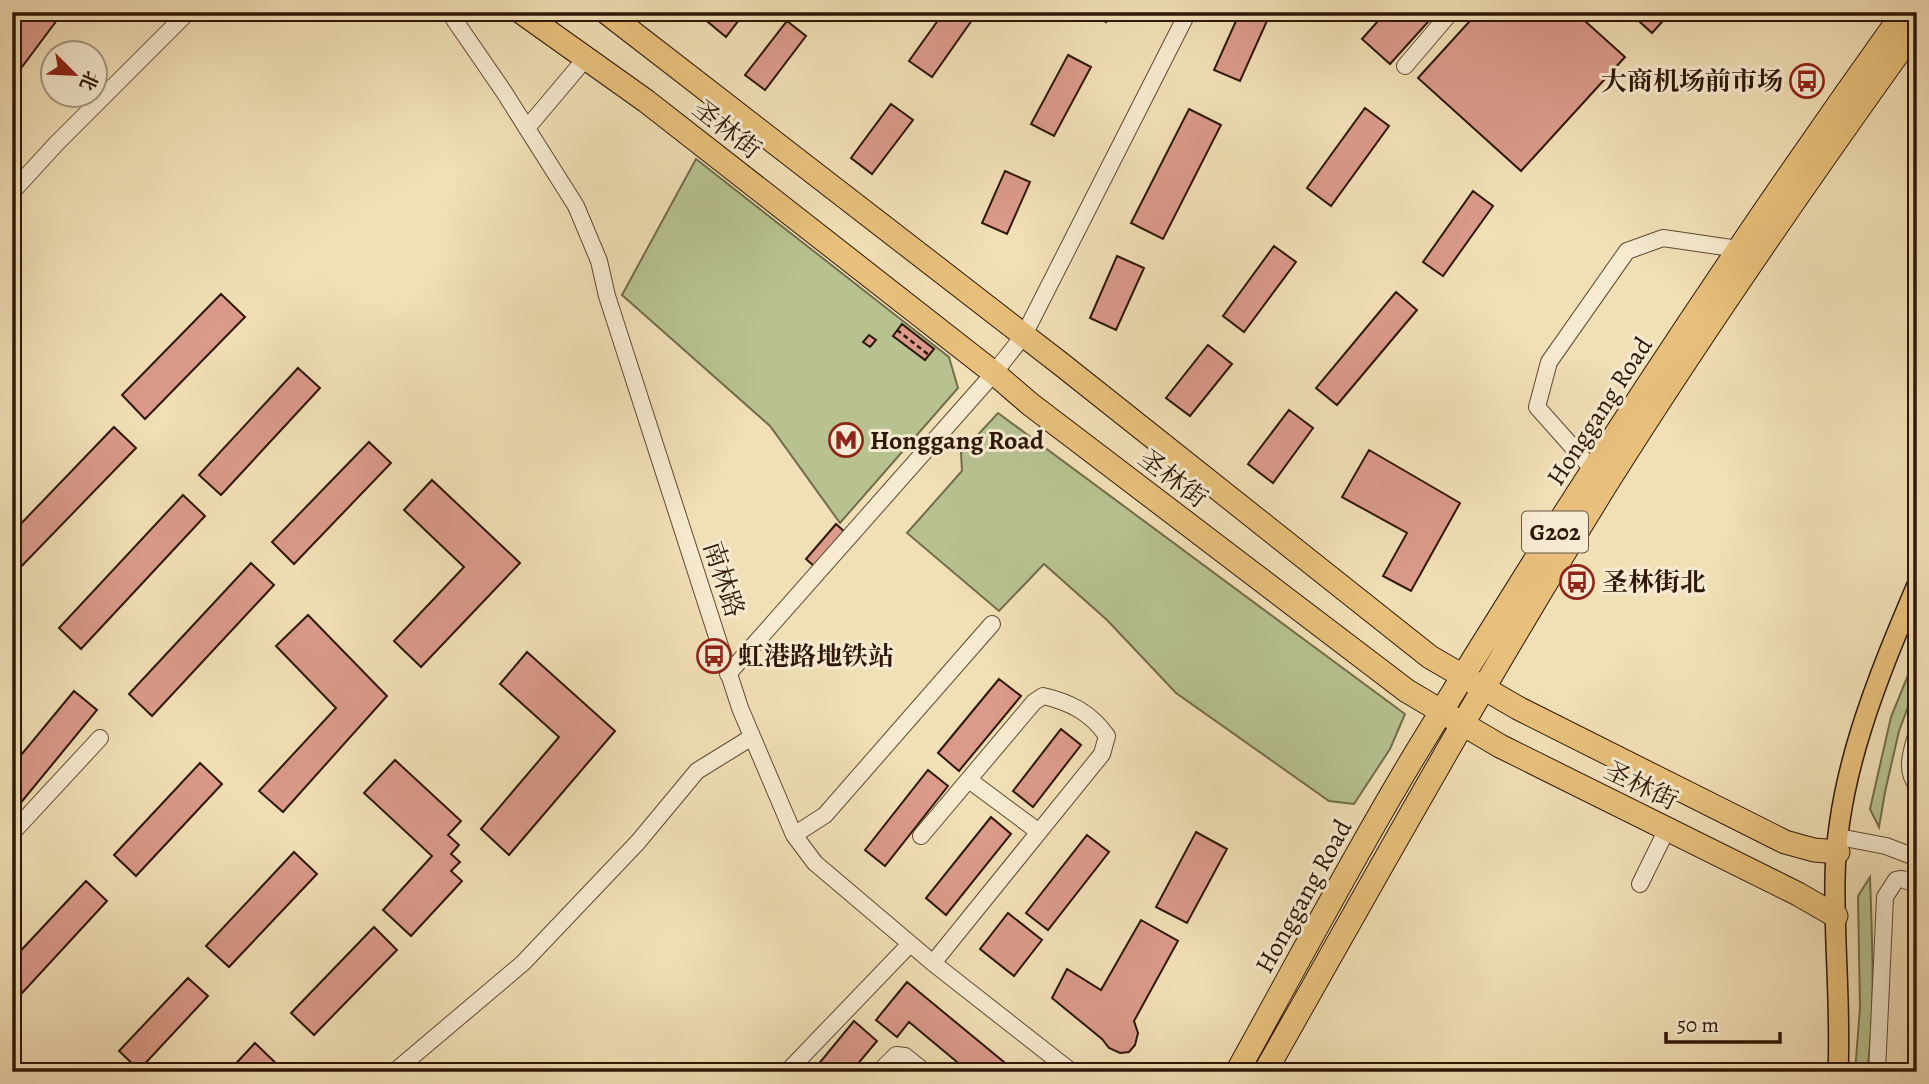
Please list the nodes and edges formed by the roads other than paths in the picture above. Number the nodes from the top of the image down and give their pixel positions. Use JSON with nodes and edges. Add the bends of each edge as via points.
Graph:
{"nodes":[{"id":1,"x":188,"y":12,"type":"edge"},
{"id":2,"x":449,"y":12,"type":"edge"},
{"id":3,"x":521,"y":12,"type":"edge"},
{"id":4,"x":606,"y":12,"type":"edge"},
{"id":5,"x":1188,"y":12,"type":"edge"},
{"id":6,"x":1451,"y":12,"type":"edge"},
{"id":7,"x":1906,"y":17,"type":"edge"},
{"id":8,"x":586,"y":58,"type":"junction"},
{"id":9,"x":1405,"y":65,"type":"dead end"},
{"id":10,"x":527,"y":128,"type":"junction"},
{"id":11,"x":12,"y":192,"type":"edge"},
{"id":12,"x":1738,"y":249,"type":"junction"},
{"id":13,"x":1024,"y":335,"type":"junction"},
{"id":14,"x":994,"y":373,"type":"junction"},
{"id":15,"x":1593,"y":470,"type":"junction"},
{"id":16,"x":1917,"y":585,"type":"edge"},
{"id":17,"x":992,"y":624,"type":"dead end"},
{"id":18,"x":728,"y":674,"type":"junction"},
{"id":19,"x":1474,"y":682,"type":"junction"},
{"id":20,"x":1442,"y":712,"type":"junction"},
{"id":21,"x":1462,"y":724,"type":"junction"},
{"id":22,"x":1917,"y":732,"type":"edge"},
{"id":23,"x":752,"y":737,"type":"junction"},
{"id":24,"x":100,"y":738,"type":"dead end"},
{"id":25,"x":969,"y":780,"type":"junction"},
{"id":26,"x":1917,"y":785,"type":"edge"},
{"id":27,"x":1667,"y":829,"type":"junction"},
{"id":28,"x":1039,"y":832,"type":"junction"},
{"id":29,"x":12,"y":833,"type":"edge"},
{"id":30,"x":794,"y":835,"type":"junction"},
{"id":31,"x":921,"y":836,"type":"dead end"},
{"id":32,"x":1838,"y":844,"type":"junction"},
{"id":33,"x":1917,"y":859,"type":"edge"},
{"id":34,"x":1640,"y":884,"type":"dead end"},
{"id":35,"x":1917,"y":885,"type":"edge"},
{"id":36,"x":1836,"y":916,"type":"junction"},
{"id":37,"x":910,"y":944,"type":"junction"},
{"id":38,"x":933,"y":963,"type":"junction"},
{"id":39,"x":1070,"y":1071,"type":"edge"},
{"id":40,"x":394,"y":1072,"type":"edge"},
{"id":41,"x":787,"y":1072,"type":"edge"},
{"id":42,"x":879,"y":1072,"type":"edge"},
{"id":43,"x":925,"y":1072,"type":"edge"},
{"id":44,"x":1237,"y":1072,"type":"edge"},
{"id":45,"x":1265,"y":1072,"type":"edge"},
{"id":46,"x":1838,"y":1072,"type":"edge"},
{"id":47,"x":1877,"y":1072,"type":"edge"}],
"edges":[{"from":1,"to":11,"type":"street"},
{"from":2,"to":10,"type":"street","name":"南林路"},
{"from":3,"to":8,"type":"highway","name":"圣林街"},
{"from":4,"to":13,"type":"highway","name":"圣林街"},
{"from":5,"to":13,"type":"street"},
{"from":6,"to":9,"type":"street"},
{"from":7,"to":12,"type":"highway","name":"Honggang Road","number":"G202"},
{"from":7,"to":19,"type":"highway","name":"Honggang Road","number":"G202","via":[[1713,321]]},
{"from":8,"to":10,"type":"street"},
{"from":8,"to":14,"type":"highway","name":"圣林街"},
{"from":10,"to":18,"type":"street","name":"南林路","via":[[576,205],[599,261]]},
{"from":12,"to":15,"type":"highway","name":"Honggang Road","number":"G202"},
{"from":12,"to":15,"type":"street","via":[[1663,238],[1627,251],[1549,362],[1537,407]]},
{"from":13,"to":14,"type":"street"},
{"from":13,"to":19,"type":"highway","name":"圣林街","via":[[1430,657]]},
{"from":14,"to":18,"type":"street"},
{"from":14,"to":20,"type":"highway","name":"圣林街","via":[[1397,683]]},
{"from":15,"to":19,"type":"highway","name":"Honggang Road","number":"G202"},
{"from":16,"to":32,"type":"main road","via":[[1864,721],[1843,801]]},
{"from":17,"to":30,"type":"street","via":[[825,815]]},
{"from":18,"to":23,"type":"street","name":"南林路"},
{"from":19,"to":20,"type":"highway","name":"Honggang Road","number":"G202"},
{"from":19,"to":21,"type":"highway","name":"Honggang Road","number":"G202"},
{"from":19,"to":32,"type":"highway","name":"圣林街","via":[[1785,842],[1814,850]]},
{"from":20,"to":21,"type":"highway","name":"圣林街"},
{"from":20,"to":44,"type":"highway","name":"Honggang Road","number":"G202"},
{"from":21,"to":27,"type":"highway","name":"圣林街"},
{"from":21,"to":45,"type":"highway","name":"Honggang Road","number":"G202"},
{"from":22,"to":26,"type":"street","via":[[1909,766]]},
{"from":23,"to":30,"type":"street","name":"南林路"},
{"from":23,"to":40,"type":"street","via":[[697,771],[638,842],[523,963]]},
{"from":24,"to":29,"type":"street"},
{"from":25,"to":28,"type":"street"},
{"from":25,"to":28,"type":"street","via":[[1043,696],[1081,709],[1107,736],[1102,754]]},
{"from":25,"to":31,"type":"street"},
{"from":27,"to":34,"type":"street"},
{"from":27,"to":36,"type":"highway","name":"圣林街"},
{"from":28,"to":38,"type":"street"},
{"from":30,"to":37,"type":"street","name":"南林路","via":[[815,863]]},
{"from":32,"to":33,"type":"street","via":[[1886,846]]},
{"from":32,"to":36,"type":"main road"},
{"from":35,"to":47,"type":"street","via":[[1896,880],[1885,897]]},
{"from":36,"to":46,"type":"main road"},
{"from":37,"to":38,"type":"street","name":"南林路"},
{"from":37,"to":41,"type":"street"},
{"from":38,"to":39,"type":"street","name":"南林路"},
{"from":42,"to":43,"type":"street","via":[[896,1055],[905,1056]]}]}
